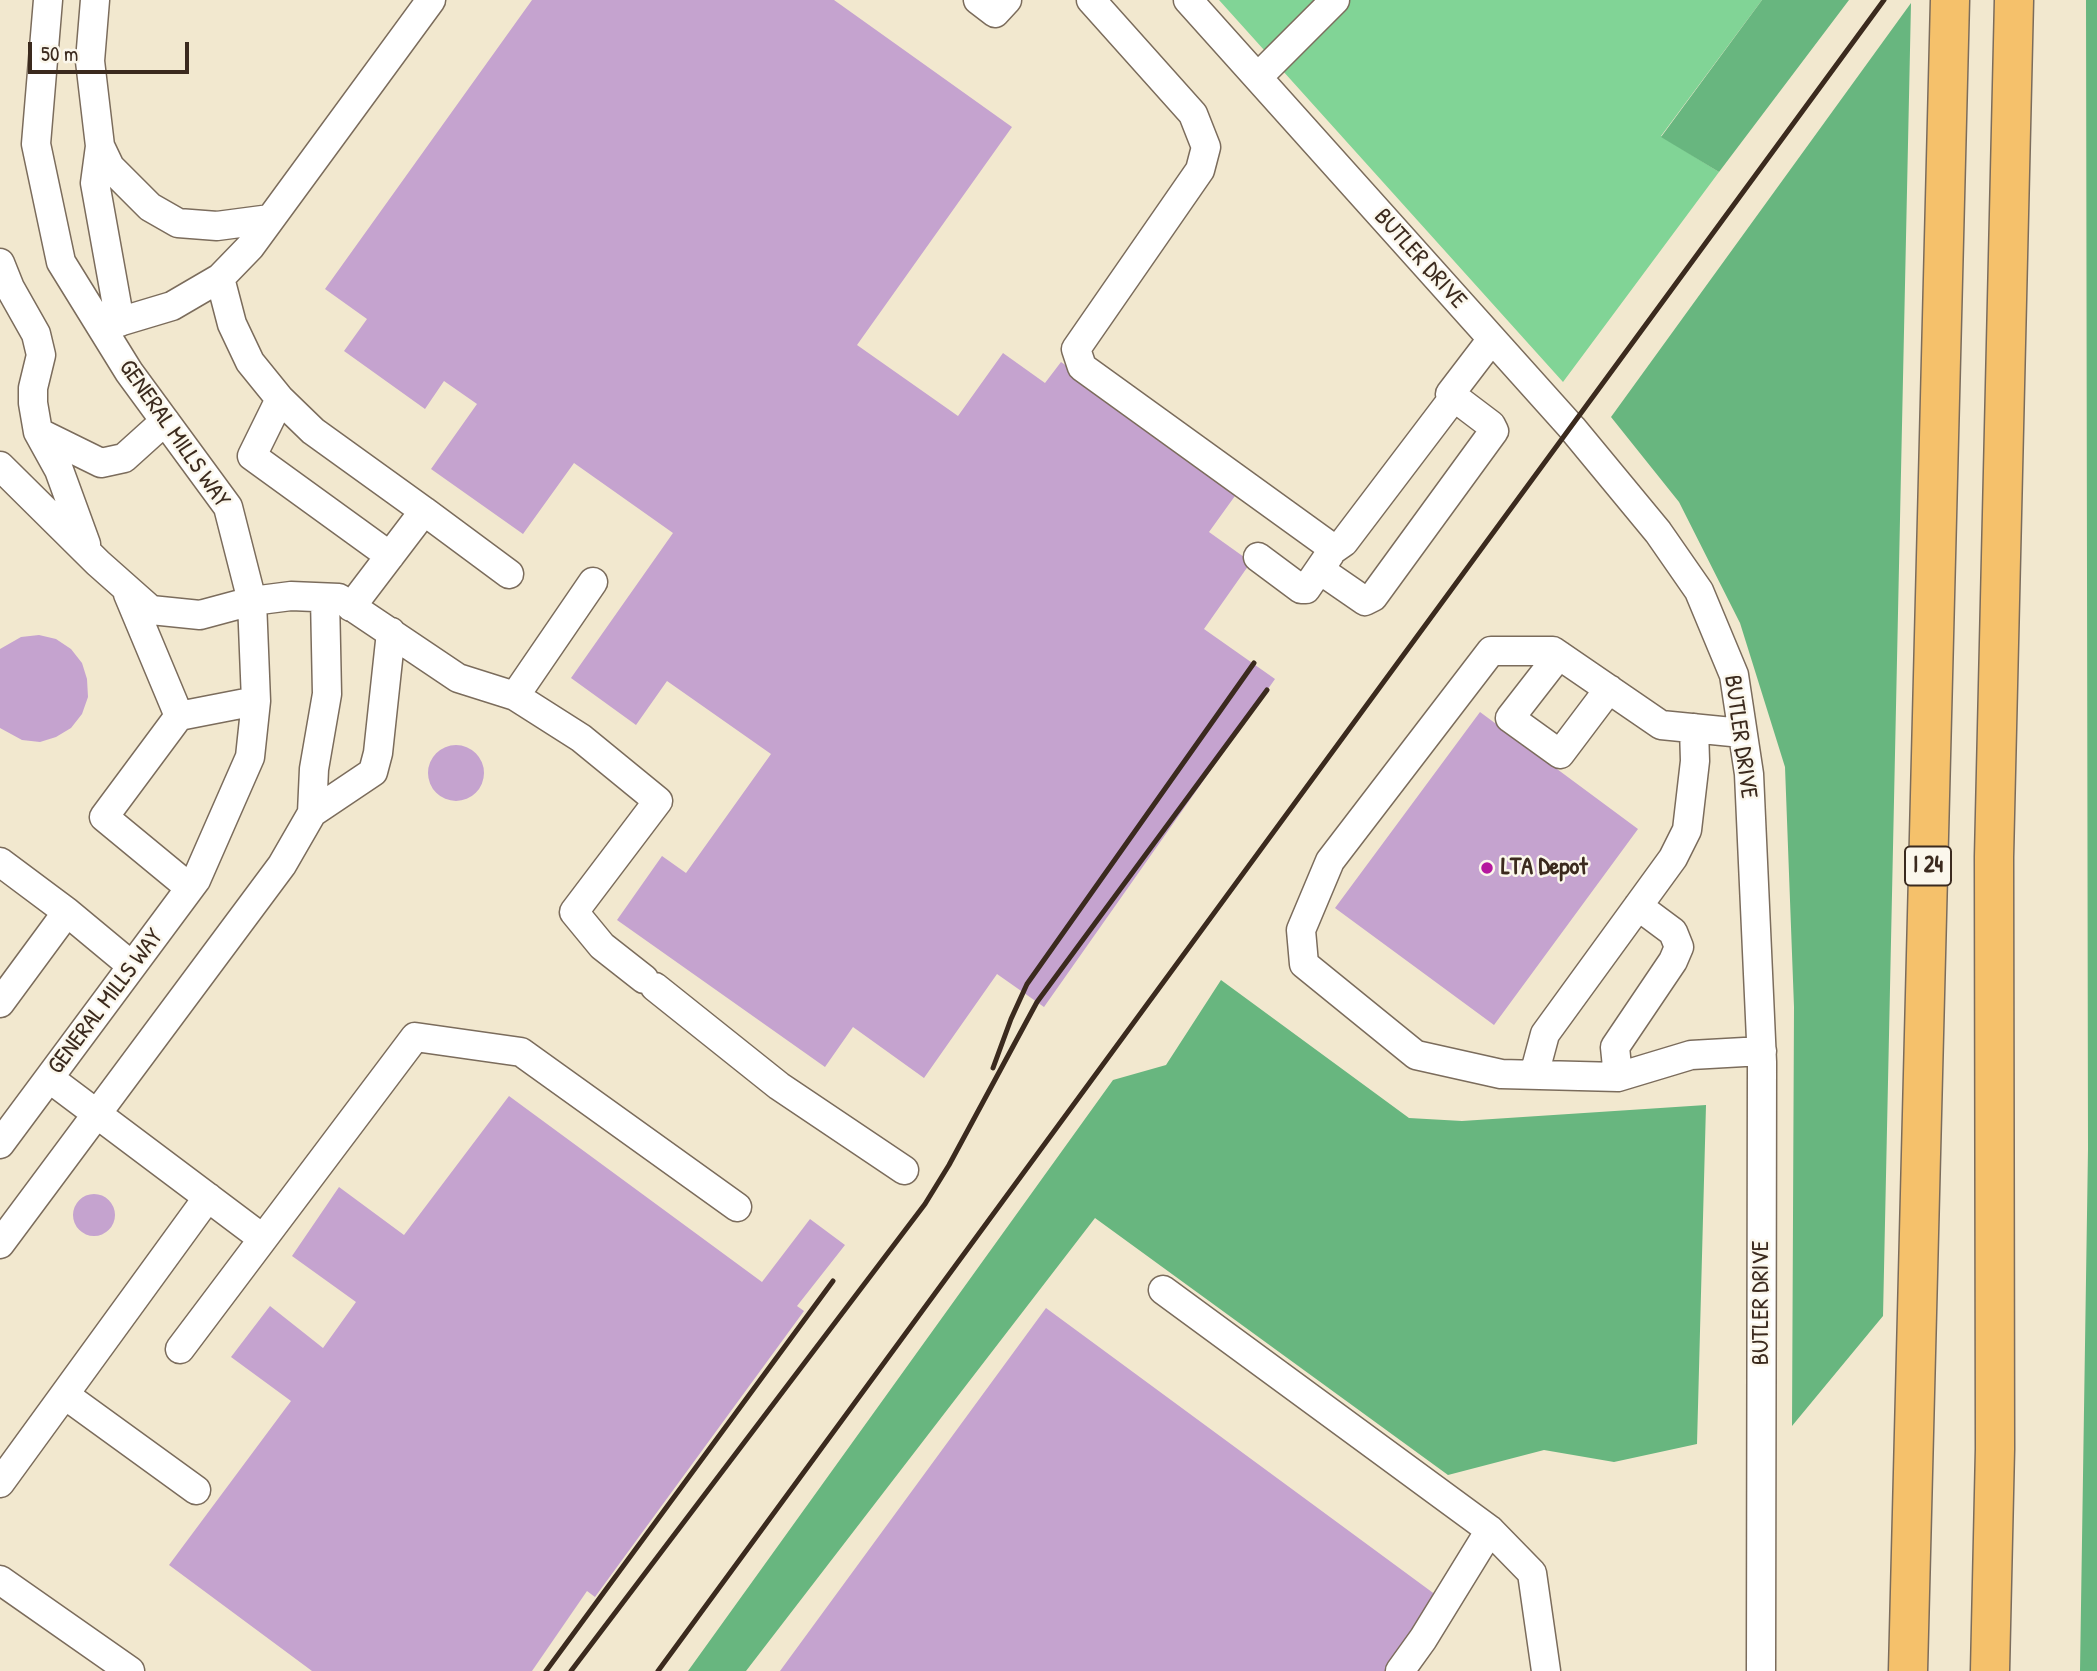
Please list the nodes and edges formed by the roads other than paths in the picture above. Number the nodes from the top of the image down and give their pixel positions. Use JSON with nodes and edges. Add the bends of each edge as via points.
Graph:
{"nodes":[{"id":1,"x":48,"y":0,"type":"edge"},
{"id":2,"x":95,"y":0,"type":"edge"},
{"id":3,"x":430,"y":0,"type":"edge"},
{"id":4,"x":978,"y":0,"type":"edge"},
{"id":5,"x":1007,"y":0,"type":"edge"},
{"id":6,"x":1091,"y":0,"type":"edge"},
{"id":7,"x":1188,"y":0,"type":"edge"},
{"id":8,"x":1335,"y":0,"type":"edge"},
{"id":9,"x":1950,"y":0,"type":"edge"},
{"id":10,"x":2014,"y":0,"type":"edge"},
{"id":11,"x":1258,"y":77,"type":"junction"},
{"id":12,"x":100,"y":146,"type":"junction"},
{"id":13,"x":270,"y":219,"type":"junction"},
{"id":14,"x":0,"y":263,"type":"edge"},
{"id":15,"x":220,"y":278,"type":"junction"},
{"id":16,"x":111,"y":324,"type":"junction"},
{"id":17,"x":1497,"y":344,"type":"junction"},
{"id":18,"x":1454,"y":397,"type":"junction"},
{"id":19,"x":280,"y":400,"type":"junction"},
{"id":20,"x":165,"y":421,"type":"junction"},
{"id":21,"x":38,"y":432,"type":"junction"},
{"id":22,"x":0,"y":466,"type":"edge"},
{"id":23,"x":424,"y":511,"type":"junction"},
{"id":24,"x":89,"y":553,"type":"junction"},
{"id":25,"x":390,"y":555,"type":"junction"},
{"id":26,"x":1258,"y":557,"type":"dead end"},
{"id":27,"x":1327,"y":559,"type":"junction"},
{"id":28,"x":509,"y":574,"type":"dead end"},
{"id":29,"x":593,"y":582,"type":"dead end"},
{"id":30,"x":125,"y":586,"type":"junction"},
{"id":31,"x":325,"y":598,"type":"junction"},
{"id":32,"x":252,"y":601,"type":"junction"},
{"id":33,"x":352,"y":607,"type":"junction"},
{"id":34,"x":391,"y":632,"type":"junction"},
{"id":35,"x":1559,"y":655,"type":"junction"},
{"id":36,"x":1609,"y":689,"type":"junction"},
{"id":37,"x":515,"y":696,"type":"junction"},
{"id":38,"x":256,"y":701,"type":"junction"},
{"id":39,"x":179,"y":716,"type":"junction"},
{"id":40,"x":1694,"y":728,"type":"junction"},
{"id":41,"x":1742,"y":733,"type":"junction"},
{"id":42,"x":312,"y":813,"type":"junction"},
{"id":43,"x":0,"y":862,"type":"edge"},
{"id":44,"x":190,"y":888,"type":"junction"},
{"id":45,"x":1638,"y":906,"type":"junction"},
{"id":46,"x":67,"y":912,"type":"junction"},
{"id":47,"x":132,"y":966,"type":"junction"},
{"id":48,"x":0,"y":1003,"type":"edge"},
{"id":49,"x":1762,"y":1051,"type":"junction"},
{"id":50,"x":1534,"y":1075,"type":"junction"},
{"id":51,"x":1618,"y":1077,"type":"junction"},
{"id":52,"x":49,"y":1078,"type":"junction"},
{"id":53,"x":95,"y":1113,"type":"junction"},
{"id":54,"x":1,"y":1141,"type":"edge"},
{"id":55,"x":904,"y":1170,"type":"dead end"},
{"id":56,"x":208,"y":1197,"type":"junction"},
{"id":57,"x":737,"y":1207,"type":"dead end"},
{"id":58,"x":262,"y":1238,"type":"junction"},
{"id":59,"x":0,"y":1244,"type":"edge"},
{"id":60,"x":1163,"y":1290,"type":"dead end"},
{"id":61,"x":180,"y":1349,"type":"dead end"},
{"id":62,"x":65,"y":1395,"type":"junction"},
{"id":63,"x":0,"y":1483,"type":"edge"},
{"id":64,"x":196,"y":1490,"type":"dead end"},
{"id":65,"x":1490,"y":1530,"type":"junction"},
{"id":66,"x":0,"y":1580,"type":"edge"},
{"id":67,"x":130,"y":1671,"type":"edge"},
{"id":68,"x":1400,"y":1671,"type":"edge"},
{"id":69,"x":1546,"y":1671,"type":"edge"},
{"id":70,"x":1761,"y":1671,"type":"edge"},
{"id":71,"x":1908,"y":1671,"type":"edge"},
{"id":72,"x":1990,"y":1671,"type":"edge"}],
"edges":[{"from":1,"to":16,"type":"street","name":"GENERAL MILLS WAY","via":[[36,144],[61,262]]},
{"from":2,"to":12,"type":"street","via":[[90,61]]},
{"from":3,"to":13,"type":"street"},
{"from":4,"to":5,"type":"street","via":[[995,13]]},
{"from":6,"to":27,"type":"street","via":[[1193,114],[1206,146],[1200,170],[1076,349],[1082,367]]},
{"from":7,"to":11,"type":"street","name":"BUTLER DRIVE"},
{"from":8,"to":11,"type":"street"},
{"from":9,"to":71,"type":"highway","number":"I 24"},
{"from":10,"to":72,"type":"highway","via":[[1994,857],[1995,1450]]},
{"from":11,"to":17,"type":"street","name":"BUTLER DRIVE"},
{"from":12,"to":13,"type":"street","via":[[110,167],[150,207],[178,223],[217,226]]},
{"from":12,"to":16,"type":"street","via":[[95,183]]},
{"from":13,"to":15,"type":"street"},
{"from":14,"to":21,"type":"street","via":[[36,334],[41,355],[33,388]]},
{"from":15,"to":16,"type":"street","via":[[172,306]]},
{"from":15,"to":19,"type":"street","via":[[232,324],[250,362]]},
{"from":16,"to":20,"type":"street","name":"GENERAL MILLS WAY","via":[[129,372]]},
{"from":17,"to":18,"type":"street"},
{"from":17,"to":41,"type":"street","name":"BUTLER DRIVE","via":[[1658,532],[1699,591],[1734,675]]},
{"from":18,"to":27,"type":"street"},
{"from":18,"to":27,"type":"street","via":[[1493,431],[1373,597],[1365,601]]},
{"from":19,"to":23,"type":"street","via":[[313,430]]},
{"from":19,"to":25,"type":"street","via":[[252,456]]},
{"from":20,"to":21,"type":"street","via":[[124,458],[101,463]]},
{"from":20,"to":32,"type":"street","name":"GENERAL MILLS WAY","via":[[228,507]]},
{"from":21,"to":24,"type":"street","via":[[58,470]]},
{"from":22,"to":24,"type":"street"},
{"from":23,"to":25,"type":"street"},
{"from":23,"to":28,"type":"street"},
{"from":24,"to":30,"type":"street"},
{"from":25,"to":33,"type":"street"},
{"from":26,"to":27,"type":"street","via":[[1301,589],[1306,589]]},
{"from":29,"to":37,"type":"street"},
{"from":30,"to":32,"type":"street","via":[[150,610],[200,615]]},
{"from":30,"to":39,"type":"street"},
{"from":31,"to":32,"type":"street"},
{"from":31,"to":33,"type":"street","via":[[339,598]]},
{"from":31,"to":42,"type":"street","via":[[327,694],[314,769]]},
{"from":32,"to":38,"type":"street","name":"GENERAL MILLS WAY"},
{"from":33,"to":34,"type":"street"},
{"from":34,"to":37,"type":"street","via":[[458,678]]},
{"from":34,"to":42,"type":"street","via":[[379,753],[373,772]]},
{"from":35,"to":36,"type":"street"},
{"from":35,"to":36,"type":"street","via":[[1510,718],[1560,754]]},
{"from":35,"to":50,"type":"street","via":[[1553,651],[1492,651],[1330,860],[1301,930],[1304,964],[1416,1055],[1501,1074]]},
{"from":36,"to":40,"type":"street","via":[[1661,725]]},
{"from":37,"to":55,"type":"street","via":[[581,738],[658,801],[574,912],[602,946],[779,1086]]},
{"from":38,"to":39,"type":"street"},
{"from":38,"to":44,"type":"street","name":"GENERAL MILLS WAY","via":[[250,757]]},
{"from":39,"to":44,"type":"street","via":[[103,817]]},
{"from":40,"to":41,"type":"street"},
{"from":40,"to":45,"type":"street","via":[[1687,830]]},
{"from":41,"to":49,"type":"street","name":"BUTLER DRIVE","via":[[1749,774]]},
{"from":42,"to":53,"type":"street","via":[[282,865]]},
{"from":43,"to":46,"type":"street"},
{"from":44,"to":47,"type":"street","name":"GENERAL MILLS WAY"},
{"from":45,"to":50,"type":"street","via":[[1545,1034]]},
{"from":45,"to":51,"type":"street","via":[[1673,932],[1679,947],[1615,1047]]},
{"from":46,"to":47,"type":"street"},
{"from":46,"to":48,"type":"street"},
{"from":47,"to":52,"type":"street","name":"GENERAL MILLS WAY"},
{"from":49,"to":51,"type":"street","via":[[1691,1055]]},
{"from":49,"to":70,"type":"street","name":"BUTLER DRIVE"},
{"from":50,"to":51,"type":"street"},
{"from":52,"to":53,"type":"street"},
{"from":52,"to":54,"type":"street","name":"GENERAL MILLS WAY"},
{"from":53,"to":56,"type":"street"},
{"from":53,"to":59,"type":"street"},
{"from":56,"to":58,"type":"street"},
{"from":56,"to":62,"type":"street"},
{"from":57,"to":58,"type":"street","via":[[521,1052],[415,1037]]},
{"from":58,"to":61,"type":"street"},
{"from":60,"to":65,"type":"street"},
{"from":62,"to":63,"type":"street"},
{"from":62,"to":64,"type":"street"},
{"from":65,"to":68,"type":"street"},
{"from":65,"to":69,"type":"street","via":[[1532,1573]]},
{"from":66,"to":67,"type":"street"}]}
